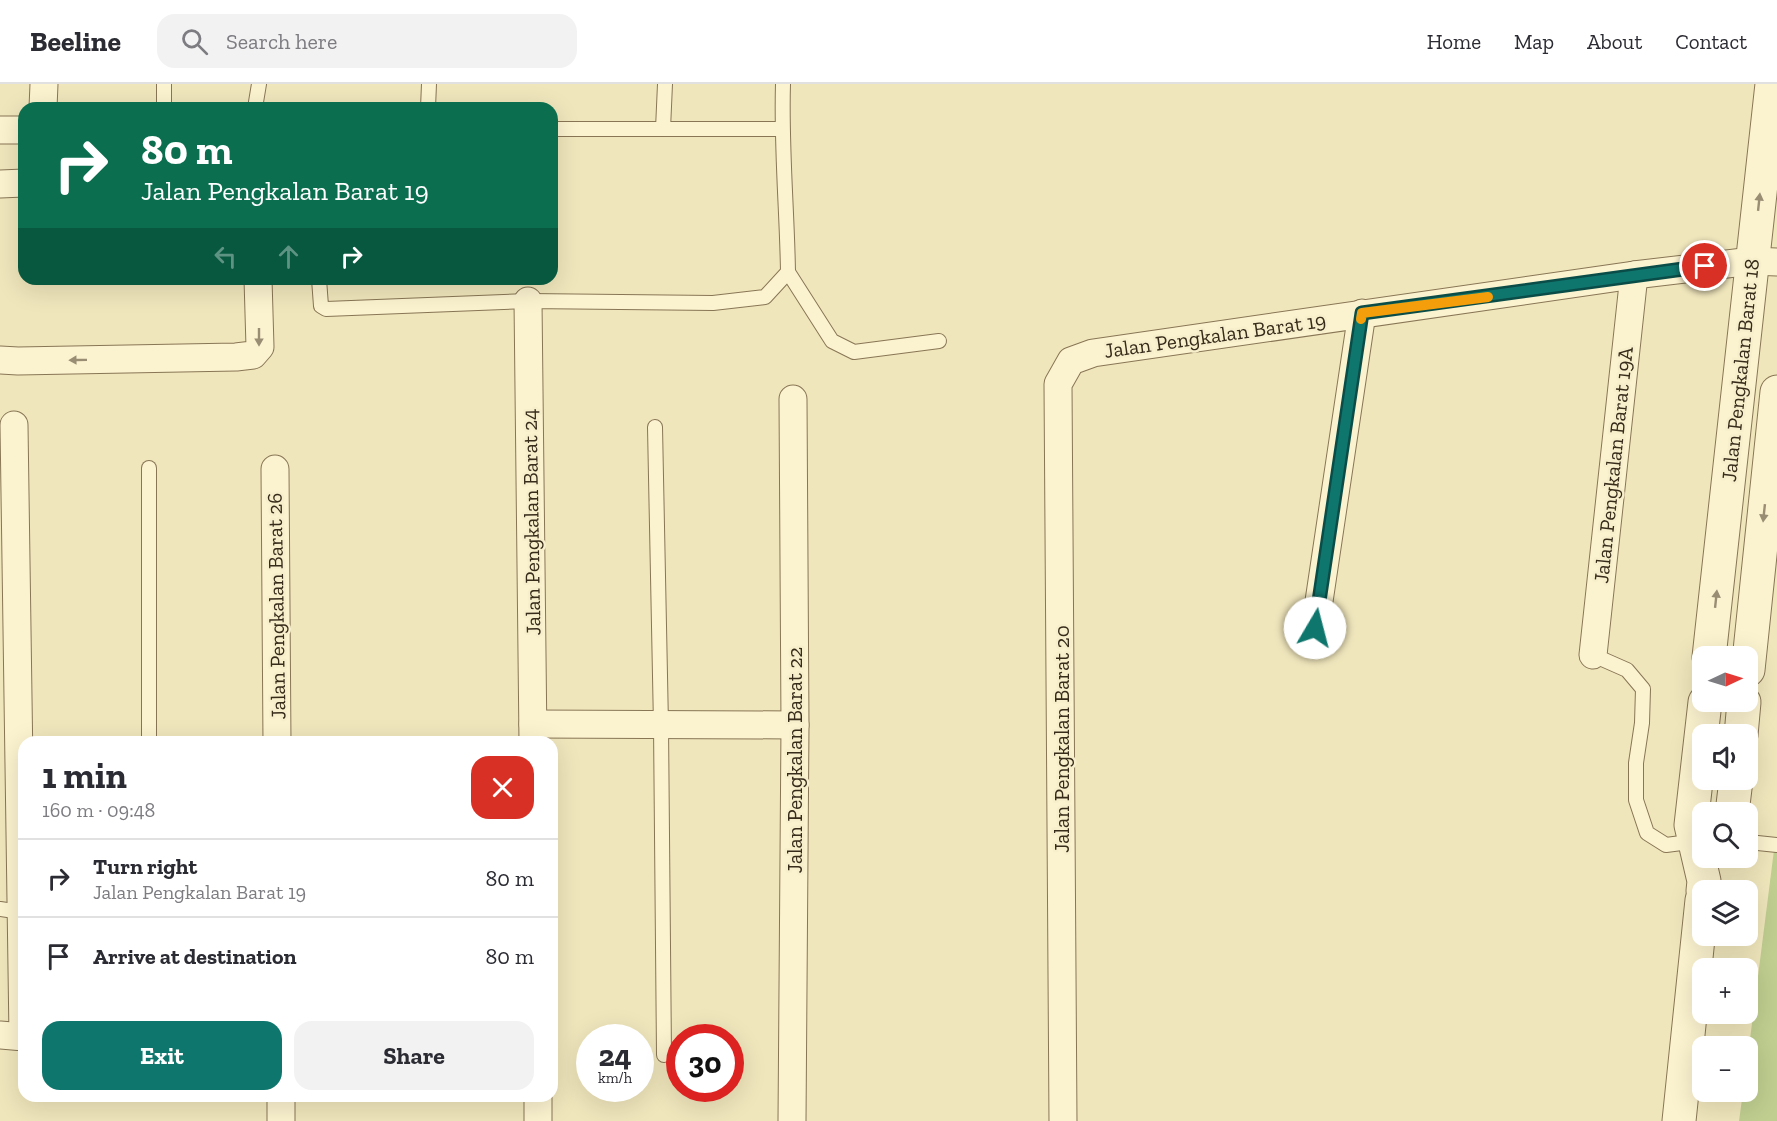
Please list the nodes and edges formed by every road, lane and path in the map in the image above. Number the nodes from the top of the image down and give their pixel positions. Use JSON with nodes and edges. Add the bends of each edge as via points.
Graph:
{"nodes":[{"id":1,"x":44,"y":84,"type":"edge"},
{"id":2,"x":164,"y":84,"type":"edge"},
{"id":3,"x":259,"y":84,"type":"edge"},
{"id":4,"x":429,"y":84,"type":"edge"},
{"id":5,"x":665,"y":84,"type":"edge"},
{"id":6,"x":783,"y":84,"type":"edge"},
{"id":7,"x":1772,"y":84,"type":"edge"},
{"id":8,"x":44,"y":102,"type":"edge"},
{"id":9,"x":164,"y":102,"type":"edge"},
{"id":10,"x":256,"y":102,"type":"edge"},
{"id":11,"x":428,"y":102,"type":"edge"},
{"id":12,"x":18,"y":129,"type":"edge"},
{"id":13,"x":558,"y":129,"type":"edge"},
{"id":14,"x":663,"y":129,"type":"junction"},
{"id":15,"x":782,"y":129,"type":"junction"},
{"id":16,"x":0,"y":130,"type":"edge"},
{"id":17,"x":18,"y":183,"type":"edge"},
{"id":18,"x":0,"y":184,"type":"edge"},
{"id":19,"x":1765,"y":262,"type":"edge"},
{"id":20,"x":788,"y":272,"type":"junction"},
{"id":21,"x":1634,"y":275,"type":"junction"},
{"id":22,"x":258,"y":285,"type":"edge"},
{"id":23,"x":319,"y":285,"type":"edge"},
{"id":24,"x":528,"y":301,"type":"junction"},
{"id":25,"x":1362,"y":313,"type":"junction"},
{"id":26,"x":939,"y":341,"type":"dead end"},
{"id":27,"x":0,"y":360,"type":"edge"},
{"id":28,"x":1071,"y":362,"type":"joint"},
{"id":29,"x":1777,"y":392,"type":"edge"},
{"id":30,"x":793,"y":399,"type":"dead end"},
{"id":31,"x":14,"y":425,"type":"dead end"},
{"id":32,"x":655,"y":427,"type":"dead end"},
{"id":33,"x":149,"y":468,"type":"dead end"},
{"id":34,"x":275,"y":468,"type":"dead end"},
{"id":35,"x":1315,"y":628,"type":"dead end"},
{"id":36,"x":1711,"y":646,"type":"edge"},
{"id":37,"x":1751,"y":646,"type":"edge"},
{"id":38,"x":1593,"y":655,"type":"joint"},
{"id":39,"x":1704,"y":712,"type":"edge"},
{"id":40,"x":661,"y":724,"type":"junction"},
{"id":41,"x":795,"y":724,"type":"junction"},
{"id":42,"x":533,"y":733,"type":"edge"},
{"id":43,"x":149,"y":736,"type":"edge"},
{"id":44,"x":278,"y":736,"type":"edge"},
{"id":45,"x":9,"y":781,"type":"edge"},
{"id":46,"x":1758,"y":843,"type":"edge"},
{"id":47,"x":1777,"y":845,"type":"edge"},
{"id":48,"x":1704,"y":869,"type":"edge"},
{"id":49,"x":10,"y":911,"type":"edge"},
{"id":50,"x":16,"y":1037,"type":"edge"},
{"id":51,"x":664,"y":1055,"type":"dead end"},
{"id":52,"x":280,"y":1102,"type":"edge"},
{"id":53,"x":538,"y":1102,"type":"edge"},
{"id":54,"x":281,"y":1121,"type":"edge"},
{"id":55,"x":538,"y":1121,"type":"edge"},
{"id":56,"x":792,"y":1121,"type":"edge"},
{"id":57,"x":1063,"y":1121,"type":"edge"},
{"id":58,"x":1679,"y":1121,"type":"edge"}],
"edges":[{"from":1,"to":8,"type":"street"},
{"from":2,"to":9,"type":"lane"},
{"from":3,"to":10,"type":"lane"},
{"from":4,"to":11,"type":"lane"},
{"from":5,"to":14,"type":"lane"},
{"from":6,"to":15,"type":"lane"},
{"from":19,"to":7,"type":"street","name":"Jalan Pengkalan Barat 18","one_way":true},
{"from":12,"to":16,"type":"street"},
{"from":13,"to":14,"type":"lane"},
{"from":14,"to":15,"type":"lane"},
{"from":15,"to":20,"type":"lane"},
{"from":17,"to":18,"type":"street"},
{"from":19,"to":21,"type":"street","name":"Jalan Pengkalan Barat 19"},
{"from":36,"to":19,"type":"street","name":"Jalan Pengkalan Barat 18","one_way":true},
{"from":20,"to":24,"type":"lane","via":[[765,297],[713,303]]},
{"from":20,"to":26,"type":"lane","via":[[832,341],[842,348],[854,352]]},
{"from":21,"to":25,"type":"street","name":"Jalan Pengkalan Barat 19"},
{"from":21,"to":38,"type":"street","name":"Jalan Pengkalan Barat 19A"},
{"from":22,"to":27,"type":"street","one_way":true,"via":[[260,347],[253,355]]},
{"from":23,"to":24,"type":"lane","via":[[321,306],[326,309]]},
{"from":24,"to":42,"type":"street","name":"Jalan Pengkalan Barat 24"},
{"from":25,"to":28,"type":"street","name":"Jalan Pengkalan Barat 19","via":[[1093,353]]},
{"from":25,"to":35,"type":"street"},
{"from":28,"to":57,"type":"street","name":"Jalan Pengkalan Barat 20","via":[[1058,384]]},
{"from":29,"to":37,"type":"street","name":"Jalan Pengkalan Barat 18","one_way":true},
{"from":30,"to":41,"type":"street","name":"Jalan Pengkalan Barat 22"},
{"from":31,"to":45,"type":"street"},
{"from":32,"to":40,"type":"lane"},
{"from":33,"to":43,"type":"lane"},
{"from":34,"to":44,"type":"street","name":"Jalan Pengkalan Barat 26"},
{"from":38,"to":48,"type":"lane","via":[[1627,670],[1643,689],[1636,800],[1647,833]]},
{"from":39,"to":48,"type":"street","via":[[1691,825]]},
{"from":40,"to":41,"type":"street"},
{"from":40,"to":42,"type":"street"},
{"from":40,"to":51,"type":"lane"},
{"from":41,"to":56,"type":"street","name":"Jalan Pengkalan Barat 22"},
{"from":45,"to":49,"type":"street"},
{"from":46,"to":47,"type":"lane"},
{"from":48,"to":58,"type":"street"},
{"from":49,"to":50,"type":"street"},
{"from":52,"to":54,"type":"street"},
{"from":53,"to":55,"type":"street"}]}
